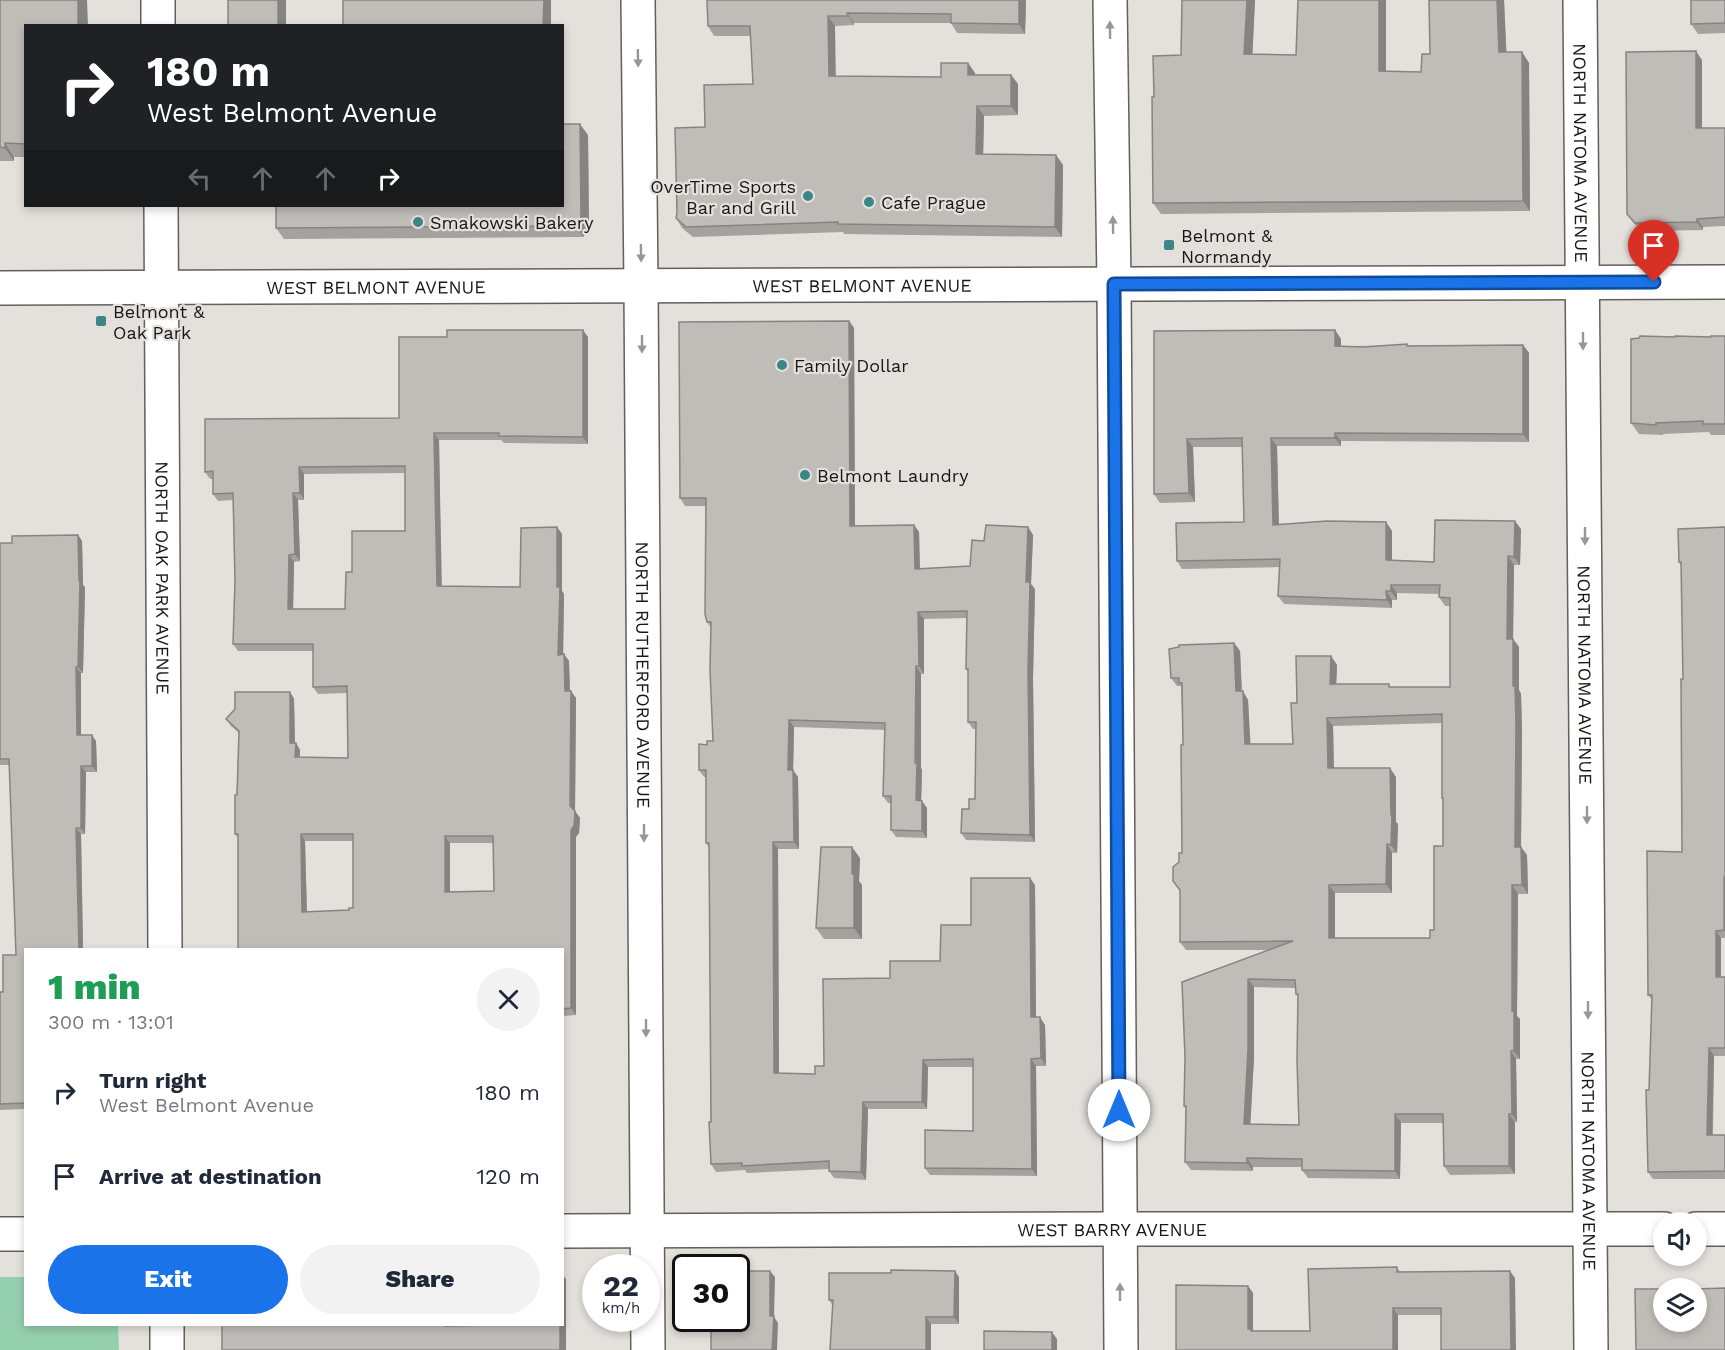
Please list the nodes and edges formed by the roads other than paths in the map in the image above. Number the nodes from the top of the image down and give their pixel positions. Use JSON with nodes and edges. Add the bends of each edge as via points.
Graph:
{"nodes":[{"id":1,"x":158,"y":0,"type":"edge"},
{"id":2,"x":638,"y":0,"type":"edge"},
{"id":3,"x":1110,"y":0,"type":"edge"},
{"id":4,"x":1580,"y":0,"type":"edge"},
{"id":5,"x":158,"y":24,"type":"edge"},
{"id":6,"x":160,"y":207,"type":"edge"},
{"id":7,"x":1583,"y":282,"type":"junction"},
{"id":8,"x":1725,"y":282,"type":"edge"},
{"id":9,"x":1114,"y":284,"type":"junction"},
{"id":10,"x":641,"y":286,"type":"junction"},
{"id":11,"x":0,"y":288,"type":"edge"},
{"id":12,"x":161,"y":288,"type":"junction"},
{"id":13,"x":165,"y":948,"type":"edge"},
{"id":14,"x":1590,"y":1228,"type":"junction"},
{"id":15,"x":1653,"y":1228,"type":"edge"},
{"id":16,"x":1707,"y":1228,"type":"edge"},
{"id":17,"x":1725,"y":1228,"type":"edge"},
{"id":18,"x":1120,"y":1229,"type":"junction"},
{"id":19,"x":564,"y":1231,"type":"edge"},
{"id":20,"x":647,"y":1231,"type":"junction"},
{"id":21,"x":0,"y":1234,"type":"edge"},
{"id":22,"x":24,"y":1234,"type":"edge"},
{"id":23,"x":167,"y":1326,"type":"edge"},
{"id":24,"x":168,"y":1350,"type":"edge"},
{"id":25,"x":648,"y":1350,"type":"edge"},
{"id":26,"x":1120,"y":1350,"type":"edge"},
{"id":27,"x":1591,"y":1350,"type":"edge"}],
"edges":[{"from":1,"to":5,"type":"street"},
{"from":2,"to":10,"type":"street","name":"NORTH RUTHERFORD AVENUE","one_way":true},
{"from":9,"to":3,"type":"street","one_way":true},
{"from":4,"to":7,"type":"street","name":"NORTH NATOMA AVENUE"},
{"from":6,"to":12,"type":"street","name":"NORTH OAK PARK AVENUE"},
{"from":7,"to":8,"type":"street","name":"WEST BELMONT AVENUE"},
{"from":7,"to":9,"type":"street","name":"WEST BELMONT AVENUE"},
{"from":7,"to":14,"type":"street","name":"NORTH NATOMA AVENUE","one_way":true},
{"from":9,"to":10,"type":"street","name":"WEST BELMONT AVENUE"},
{"from":9,"to":18,"type":"street"},
{"from":10,"to":12,"type":"street","name":"WEST BELMONT AVENUE"},
{"from":10,"to":20,"type":"street","name":"NORTH RUTHERFORD AVENUE","one_way":true},
{"from":11,"to":12,"type":"street","name":"WEST BELMONT AVENUE"},
{"from":12,"to":13,"type":"street","name":"NORTH OAK PARK AVENUE"},
{"from":14,"to":15,"type":"street","name":"WEST BARRY AVENUE"},
{"from":14,"to":18,"type":"street","name":"WEST BARRY AVENUE"},
{"from":14,"to":27,"type":"street","name":"NORTH NATOMA AVENUE"},
{"from":16,"to":17,"type":"street"},
{"from":18,"to":20,"type":"street","name":"WEST BARRY AVENUE"},
{"from":26,"to":18,"type":"street","one_way":true},
{"from":19,"to":20,"type":"street","name":"WEST BARRY AVENUE"},
{"from":20,"to":25,"type":"street","name":"NORTH RUTHERFORD AVENUE"},
{"from":21,"to":22,"type":"street"},
{"from":23,"to":24,"type":"street"}]}
